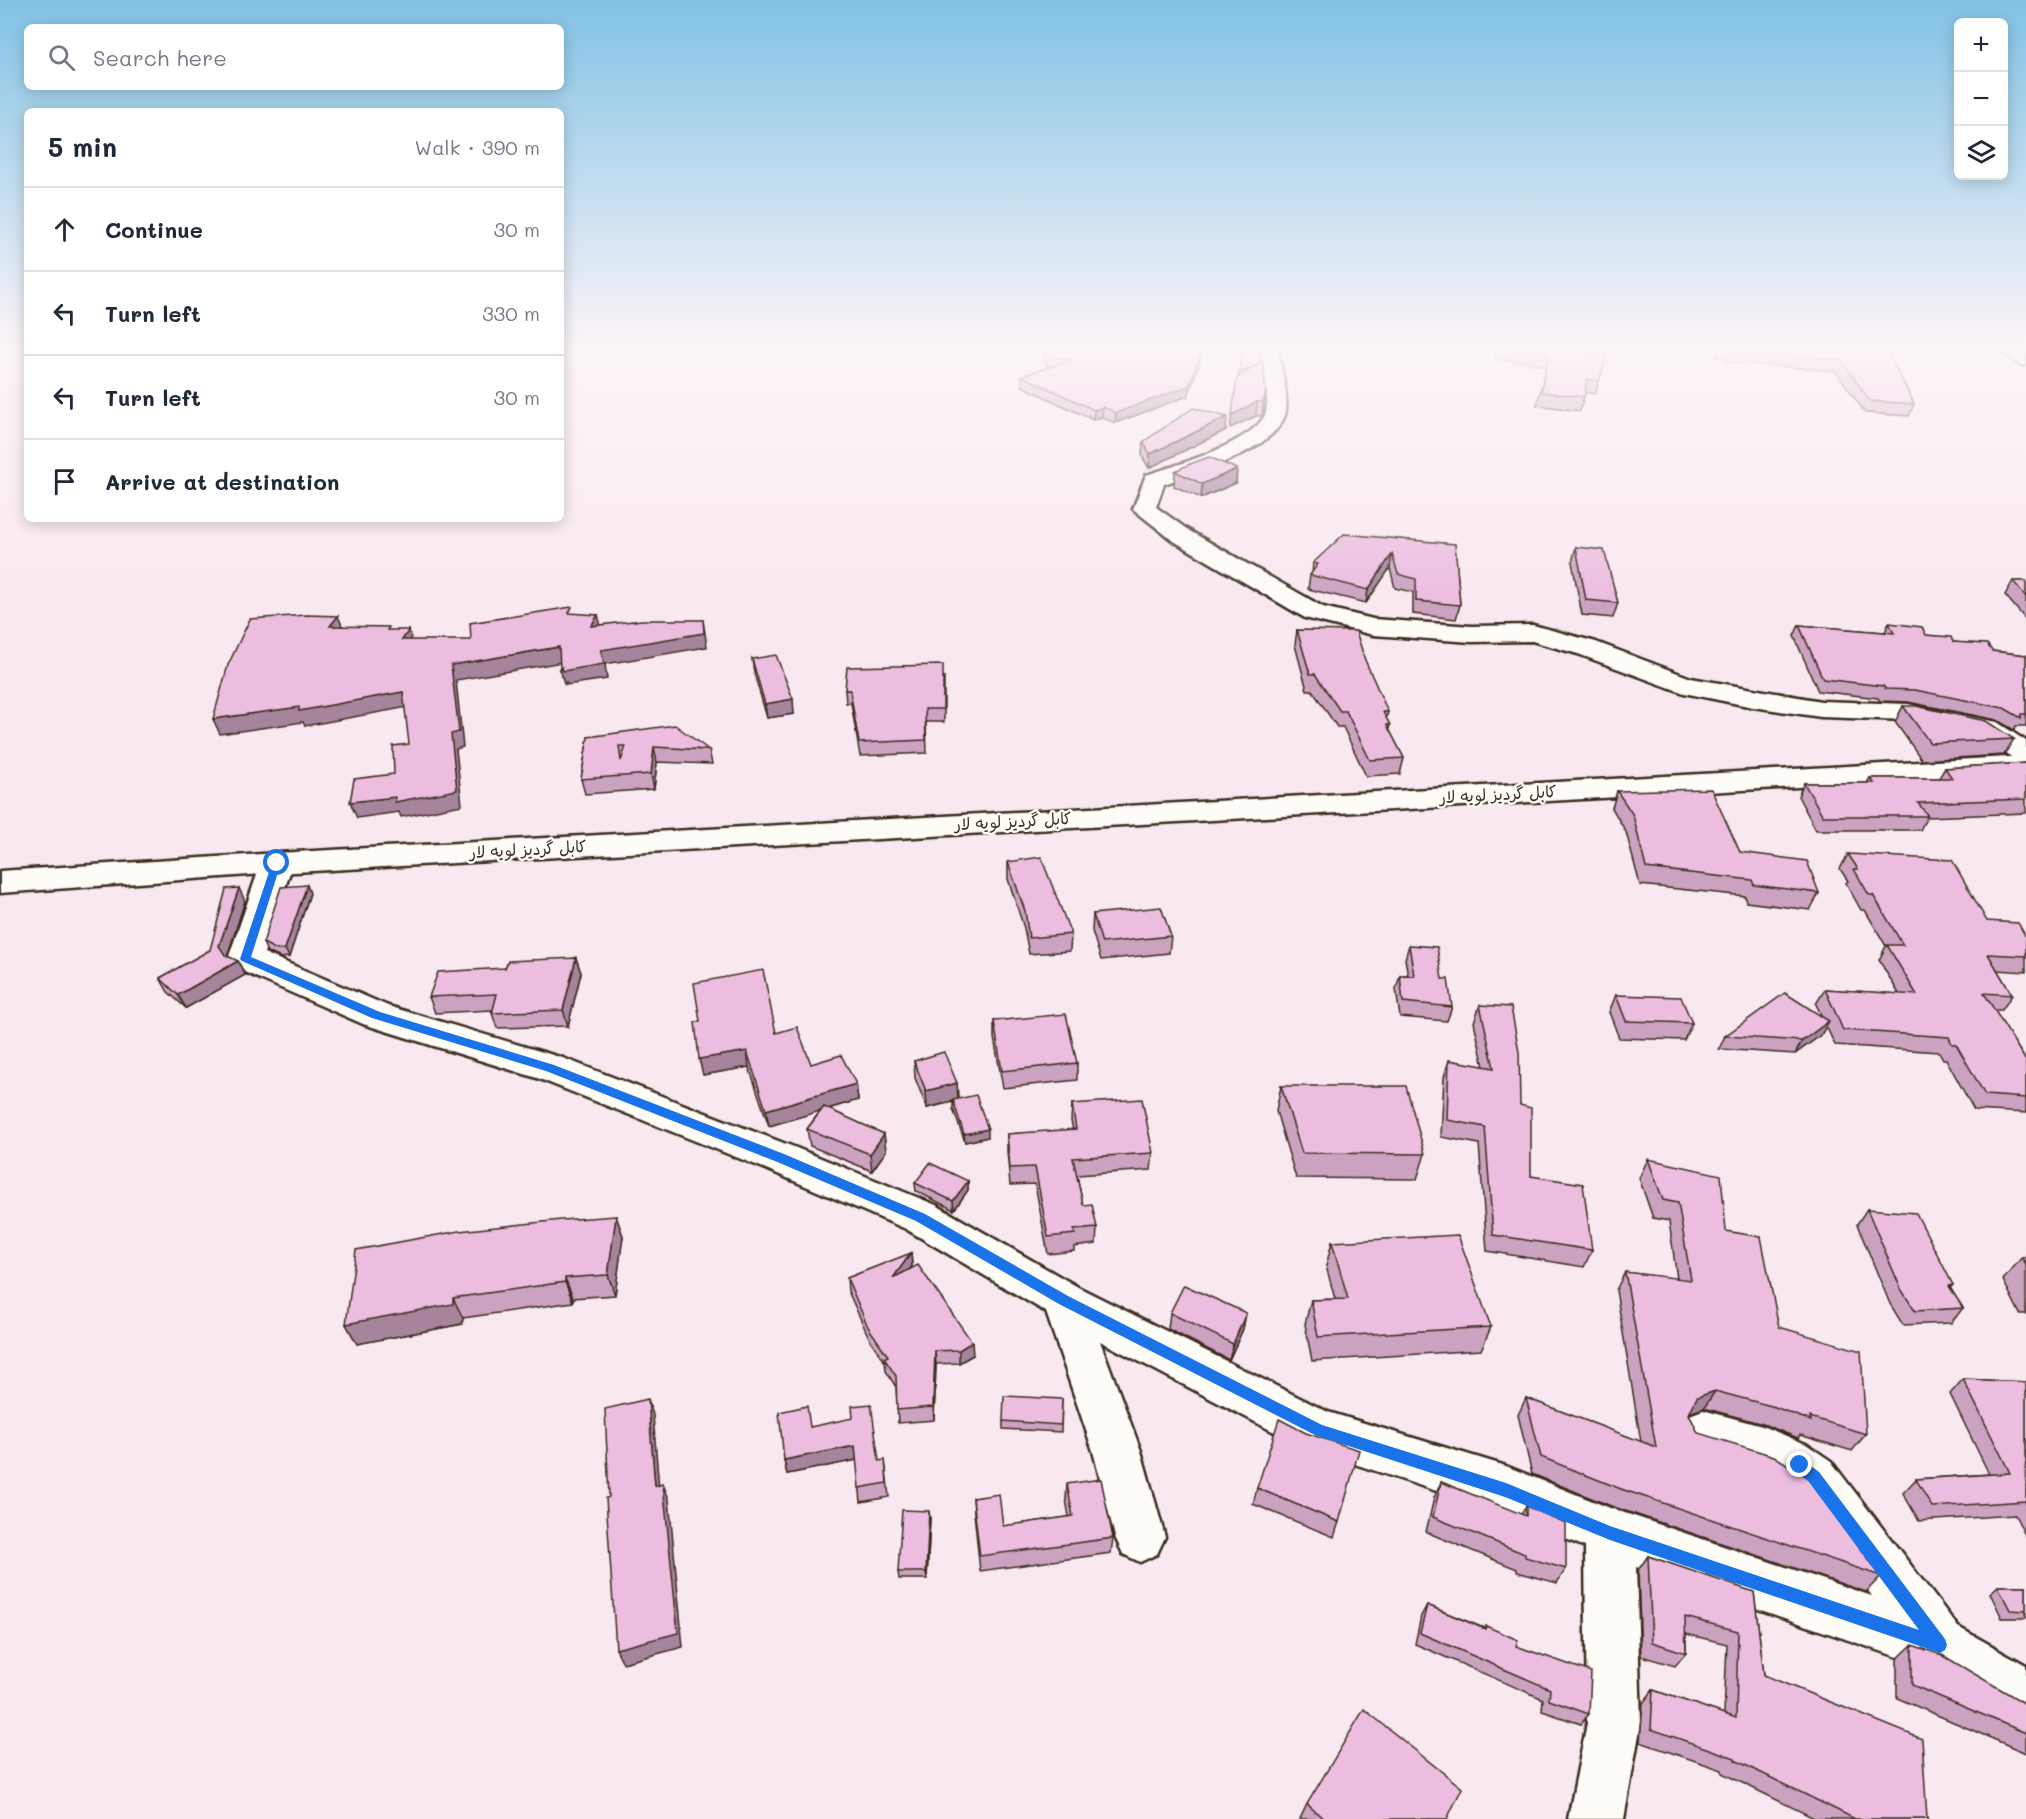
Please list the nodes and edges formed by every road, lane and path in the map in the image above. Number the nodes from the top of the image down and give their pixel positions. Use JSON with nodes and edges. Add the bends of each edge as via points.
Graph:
{"nodes":[{"id":1,"x":1262,"y":431,"type":"edge"},
{"id":2,"x":2026,"y":754,"type":"edge"},
{"id":3,"x":2026,"y":765,"type":"edge"},
{"id":4,"x":277,"y":863,"type":"junction"},
{"id":5,"x":0,"y":882,"type":"edge"},
{"id":6,"x":1063,"y":1300,"type":"junction"},
{"id":7,"x":1703,"y":1432,"type":"edge"},
{"id":8,"x":1610,"y":1533,"type":"junction"},
{"id":9,"x":1140,"y":1537,"type":"dead end"},
{"id":10,"x":1940,"y":1645,"type":"junction"},
{"id":11,"x":2026,"y":1695,"type":"edge"},
{"id":12,"x":1596,"y":1819,"type":"edge"}],
"edges":[{"from":1,"to":2,"type":"main road","via":[[1202,464],[1154,480],[1144,509],[1180,535],[1314,613],[1373,627],[1472,634],[1533,633],[1587,648],[1684,685],[1821,709],[1908,712],[1988,728]]},
{"from":3,"to":4,"type":"main road","name":"کابل گردیز لویه لار"},
{"from":4,"to":5,"type":"main road","name":"کابل گردیز لویه لار"},
{"from":4,"to":6,"type":"main road","via":[[245,959],[376,1015],[550,1068],[780,1158],[921,1217]]},
{"from":6,"to":8,"type":"main road","via":[[1319,1431],[1506,1490]]},
{"from":6,"to":9,"type":"main road","via":[[1117,1450]]},
{"from":7,"to":10,"type":"main road","via":[[1783,1457],[1814,1477]]},
{"from":8,"to":10,"type":"main road"},
{"from":8,"to":12,"type":"main road","via":[[1614,1723]]},
{"from":10,"to":11,"type":"main road"}]}
